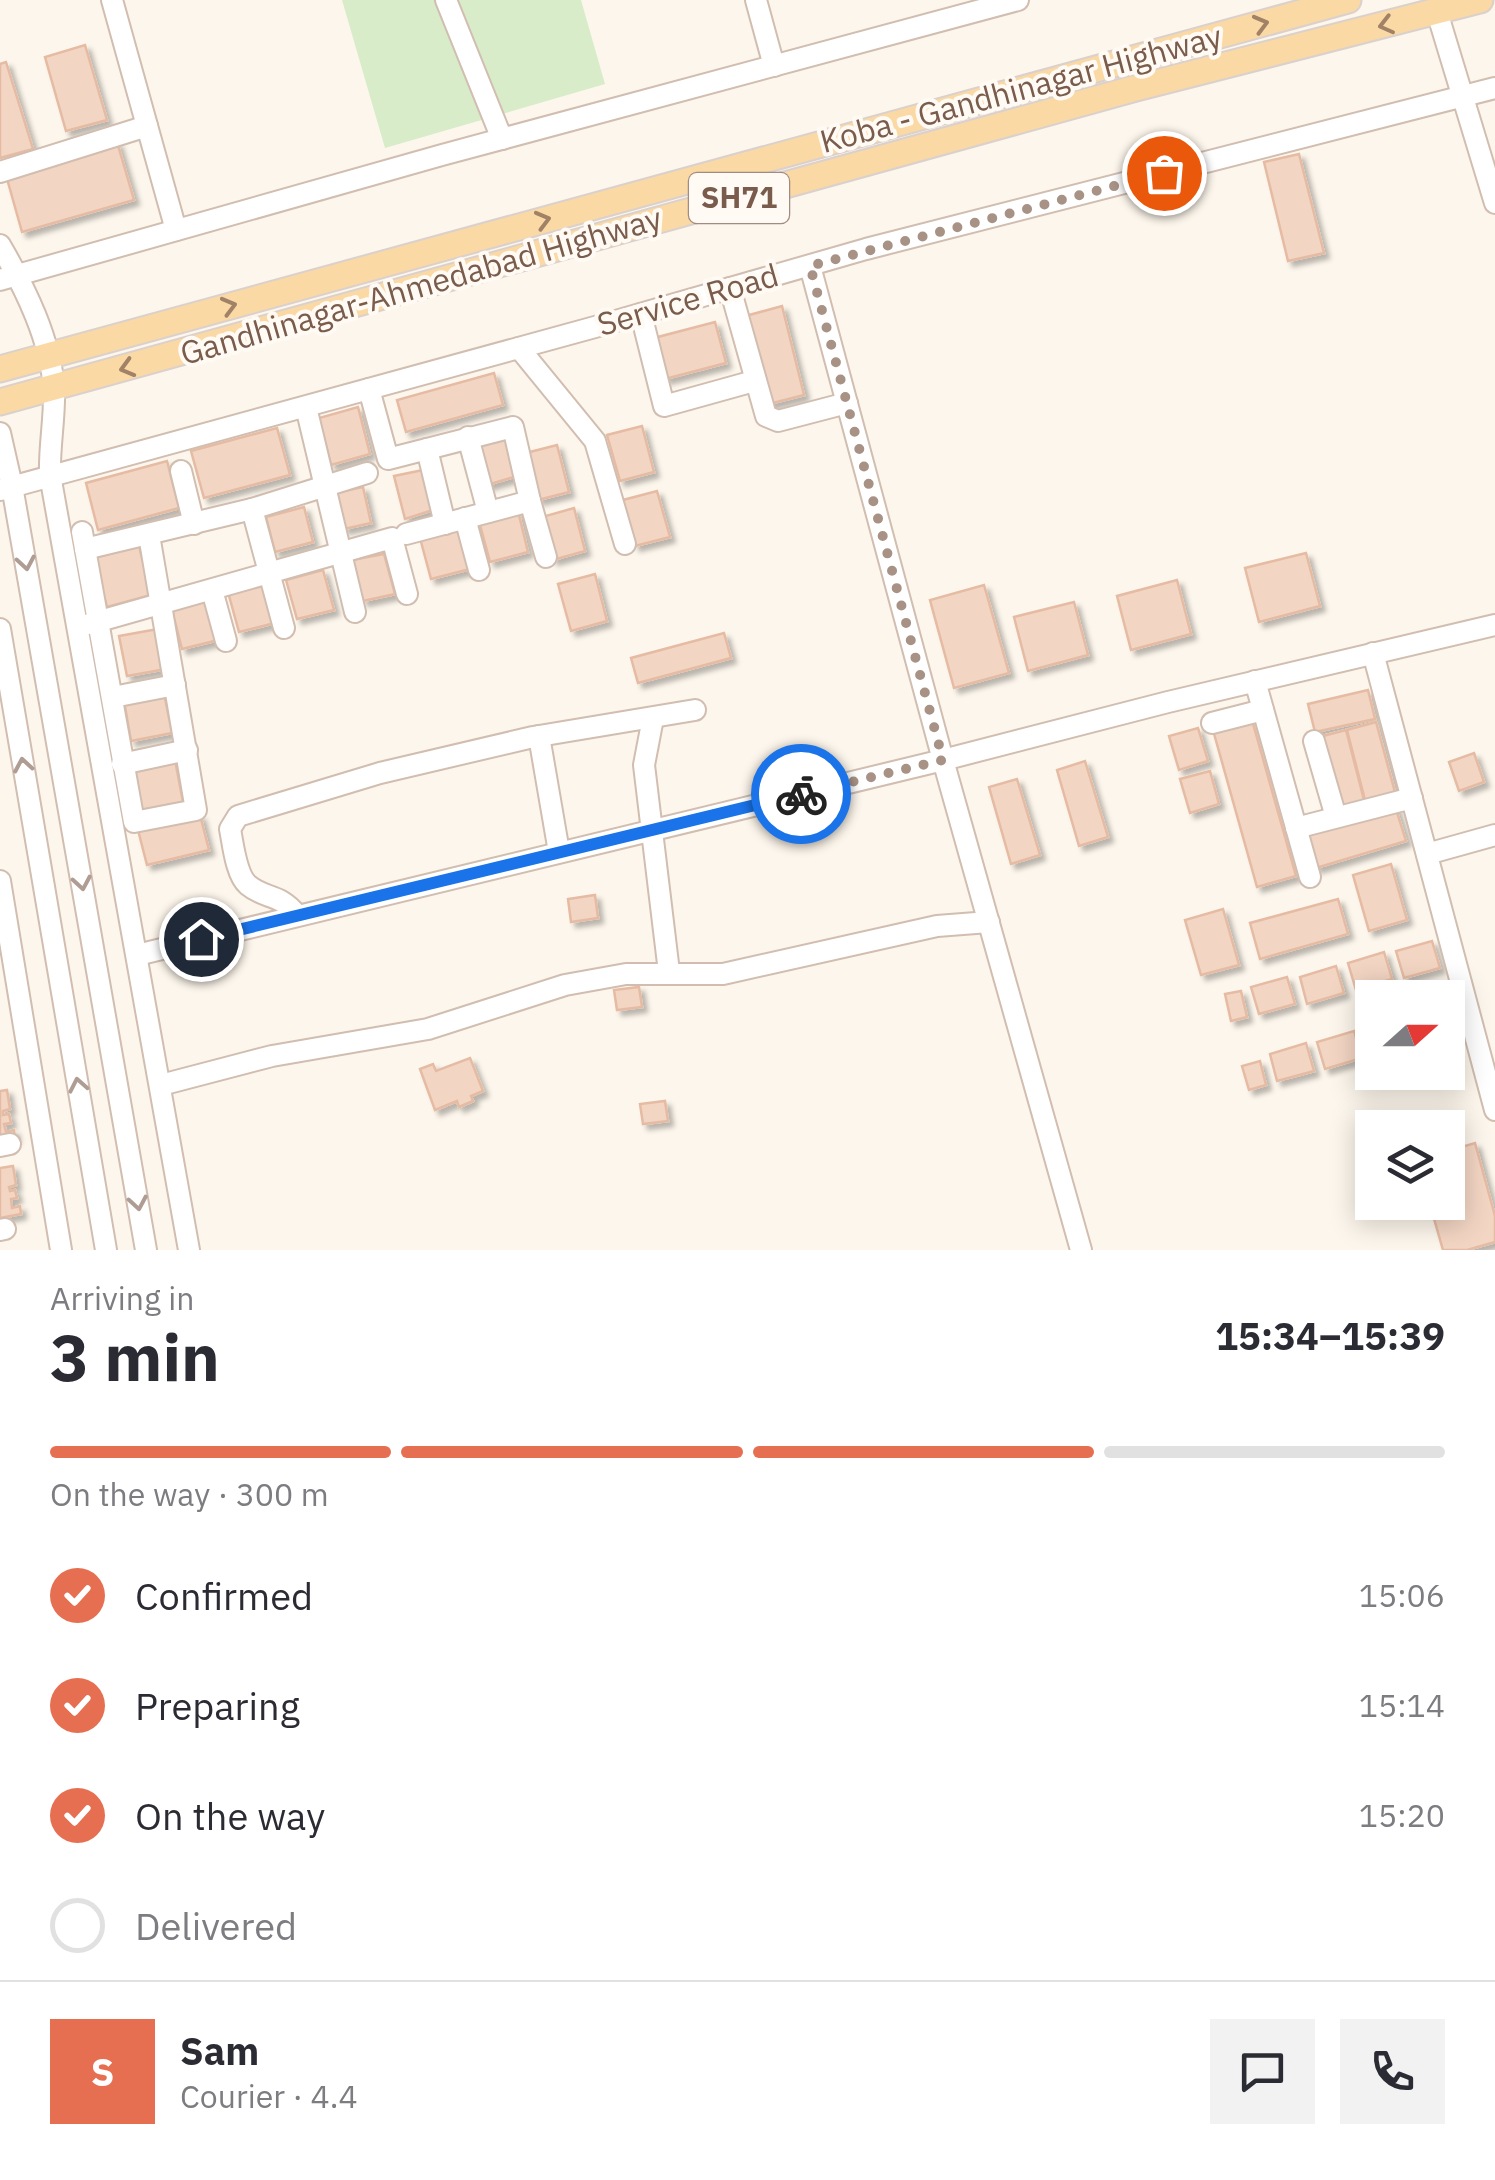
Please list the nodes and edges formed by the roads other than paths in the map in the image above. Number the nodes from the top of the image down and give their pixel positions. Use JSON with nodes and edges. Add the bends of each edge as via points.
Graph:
{"nodes":[{"id":1,"x":112,"y":0,"type":"edge"},
{"id":2,"x":446,"y":0,"type":"edge"},
{"id":3,"x":756,"y":0,"type":"edge"},
{"id":4,"x":1018,"y":0,"type":"edge"},
{"id":5,"x":1348,"y":0,"type":"edge"},
{"id":6,"x":1480,"y":0,"type":"edge"},
{"id":7,"x":1437,"y":12,"type":"junction"},
{"id":8,"x":774,"y":66,"type":"junction"},
{"id":9,"x":1495,"y":88,"type":"edge"},
{"id":10,"x":1462,"y":97,"type":"junction"},
{"id":11,"x":147,"y":126,"type":"junction"},
{"id":12,"x":502,"y":139,"type":"junction"},
{"id":13,"x":0,"y":172,"type":"edge"},
{"id":14,"x":1495,"y":204,"type":"edge"},
{"id":15,"x":176,"y":230,"type":"junction"},
{"id":16,"x":0,"y":245,"type":"edge"},
{"id":17,"x":810,"y":266,"type":"junction"},
{"id":18,"x":9,"y":277,"type":"edge"},
{"id":19,"x":730,"y":288,"type":"junction"},
{"id":20,"x":640,"y":314,"type":"junction"},
{"id":21,"x":519,"y":348,"type":"junction"},
{"id":22,"x":50,"y":355,"type":"junction"},
{"id":23,"x":0,"y":368,"type":"edge"},
{"id":24,"x":754,"y":380,"type":"junction"},
{"id":25,"x":54,"y":388,"type":"junction"},
{"id":26,"x":369,"y":389,"type":"junction"},
{"id":27,"x":0,"y":402,"type":"edge"},
{"id":28,"x":847,"y":403,"type":"junction"},
{"id":29,"x":306,"y":407,"type":"junction"},
{"id":30,"x":0,"y":433,"type":"edge"},
{"id":31,"x":468,"y":438,"type":"junction"},
{"id":32,"x":427,"y":449,"type":"junction"},
{"id":33,"x":181,"y":471,"type":"dead end"},
{"id":34,"x":367,"y":474,"type":"dead end"},
{"id":35,"x":50,"y":475,"type":"junction"},
{"id":36,"x":324,"y":486,"type":"junction"},
{"id":37,"x":6,"y":488,"type":"edge"},
{"id":38,"x":530,"y":501,"type":"junction"},
{"id":39,"x":252,"y":509,"type":"junction"},
{"id":40,"x":488,"y":512,"type":"junction"},
{"id":41,"x":455,"y":521,"type":"junction"},
{"id":42,"x":194,"y":524,"type":"junction"},
{"id":43,"x":406,"y":534,"type":"dead end"},
{"id":44,"x":149,"y":535,"type":"junction"},
{"id":45,"x":625,"y":544,"type":"dead end"},
{"id":46,"x":338,"y":553,"type":"junction"},
{"id":47,"x":546,"y":557,"type":"dead end"},
{"id":48,"x":479,"y":570,"type":"dead end"},
{"id":49,"x":269,"y":574,"type":"junction"},
{"id":50,"x":212,"y":590,"type":"junction"},
{"id":51,"x":407,"y":594,"type":"dead end"},
{"id":52,"x":162,"y":604,"type":"junction"},
{"id":53,"x":355,"y":612,"type":"dead end"},
{"id":54,"x":1495,"y":625,"type":"edge"},
{"id":55,"x":284,"y":628,"type":"dead end"},
{"id":56,"x":0,"y":629,"type":"edge"},
{"id":57,"x":101,"y":629,"type":"junction"},
{"id":58,"x":79,"y":636,"type":"junction"},
{"id":59,"x":226,"y":641,"type":"dead end"},
{"id":60,"x":1373,"y":653,"type":"junction"},
{"id":61,"x":1255,"y":681,"type":"junction"},
{"id":62,"x":175,"y":685,"type":"junction"},
{"id":63,"x":113,"y":697,"type":"junction"},
{"id":64,"x":695,"y":710,"type":"dead end"},
{"id":65,"x":1263,"y":710,"type":"junction"},
{"id":66,"x":653,"y":718,"type":"junction"},
{"id":67,"x":1212,"y":722,"type":"dead end"},
{"id":68,"x":539,"y":736,"type":"junction"},
{"id":69,"x":1314,"y":742,"type":"dead end"},
{"id":70,"x":188,"y":750,"type":"junction"},
{"id":71,"x":943,"y":760,"type":"junction"},
{"id":72,"x":122,"y":764,"type":"junction"},
{"id":73,"x":1412,"y":798,"type":"junction"},
{"id":74,"x":1336,"y":818,"type":"junction"},
{"id":75,"x":1296,"y":828,"type":"junction"},
{"id":76,"x":653,"y":829,"type":"junction"},
{"id":77,"x":1495,"y":835,"type":"edge"},
{"id":78,"x":559,"y":852,"type":"junction"},
{"id":79,"x":1427,"y":854,"type":"junction"},
{"id":80,"x":1310,"y":877,"type":"dead end"},
{"id":81,"x":0,"y":881,"type":"edge"},
{"id":82,"x":3,"y":914,"type":"edge"},
{"id":83,"x":296,"y":916,"type":"junction"},
{"id":84,"x":988,"y":922,"type":"junction"},
{"id":85,"x":137,"y":955,"type":"junction"},
{"id":86,"x":669,"y":972,"type":"junction"},
{"id":87,"x":9,"y":983,"type":"edge"},
{"id":88,"x":160,"y":1085,"type":"junction"},
{"id":89,"x":1495,"y":1110,"type":"edge"},
{"id":90,"x":61,"y":1250,"type":"edge"},
{"id":91,"x":106,"y":1250,"type":"edge"},
{"id":92,"x":146,"y":1250,"type":"edge"},
{"id":93,"x":188,"y":1250,"type":"edge"},
{"id":94,"x":1081,"y":1250,"type":"edge"}],
"edges":[{"from":1,"to":11,"type":"street"},
{"from":2,"to":12,"type":"street"},
{"from":3,"to":8,"type":"street"},
{"from":4,"to":8,"type":"street"},
{"from":22,"to":5,"type":"main road","name":"Koba - Gandhinagar Highway","number":"SH71","one_way":true},
{"from":6,"to":7,"type":"main road","name":"Gandhinagar-Ahmedabad Highway","number":"SH71"},
{"from":7,"to":10,"type":"street"},
{"from":7,"to":25,"type":"main road","name":"Gandhinagar-Ahmedabad Highway","number":"SH71","one_way":true,"via":[[1136,88]]},
{"from":8,"to":12,"type":"street"},
{"from":9,"to":10,"type":"street","name":"Service Road"},
{"from":10,"to":14,"type":"street"},
{"from":10,"to":17,"type":"street","name":"Service Road"},
{"from":11,"to":13,"type":"street"},
{"from":11,"to":15,"type":"street"},
{"from":12,"to":15,"type":"street"},
{"from":15,"to":18,"type":"street"},
{"from":16,"to":18,"type":"street"},
{"from":17,"to":19,"type":"street","name":"Service Road"},
{"from":17,"to":28,"type":"street"},
{"from":18,"to":22,"type":"street"},
{"from":19,"to":20,"type":"street","name":"Service Road"},
{"from":19,"to":24,"type":"street"},
{"from":20,"to":21,"type":"street","name":"Service Road"},
{"from":20,"to":24,"type":"street","via":[[664,406]]},
{"from":21,"to":26,"type":"street","name":"Service Road"},
{"from":21,"to":45,"type":"street","via":[[595,441]]},
{"from":22,"to":23,"type":"main road","name":"Koba - Gandhinagar Highway","number":"SH71"},
{"from":22,"to":25,"type":"street"},
{"from":24,"to":28,"type":"street","via":[[762,411],[772,420]]},
{"from":25,"to":27,"type":"main road","name":"Gandhinagar-Ahmedabad Highway","number":"SH71"},
{"from":25,"to":35,"type":"street"},
{"from":26,"to":29,"type":"street","name":"Service Road"},
{"from":26,"to":32,"type":"street","via":[[388,458]]},
{"from":28,"to":71,"type":"street"},
{"from":29,"to":35,"type":"street","name":"Service Road"},
{"from":29,"to":36,"type":"street"},
{"from":30,"to":37,"type":"street"},
{"from":31,"to":32,"type":"street"},
{"from":31,"to":38,"type":"street","via":[[512,427]]},
{"from":31,"to":40,"type":"street"},
{"from":32,"to":41,"type":"street"},
{"from":33,"to":42,"type":"street"},
{"from":34,"to":36,"type":"street"},
{"from":35,"to":37,"type":"street","name":"Service Road"},
{"from":35,"to":58,"type":"street"},
{"from":36,"to":39,"type":"street"},
{"from":36,"to":46,"type":"street"},
{"from":37,"to":92,"type":"street","one_way":true},
{"from":38,"to":40,"type":"street"},
{"from":38,"to":47,"type":"street"},
{"from":39,"to":42,"type":"street"},
{"from":39,"to":49,"type":"street"},
{"from":40,"to":41,"type":"street"},
{"from":41,"to":43,"type":"street"},
{"from":41,"to":48,"type":"street"},
{"from":42,"to":44,"type":"street"},
{"from":44,"to":52,"type":"street"},
{"from":44,"to":57,"type":"street","via":[[83,540]]},
{"from":46,"to":49,"type":"street"},
{"from":46,"to":51,"type":"street","via":[[392,538]]},
{"from":46,"to":53,"type":"street"},
{"from":49,"to":50,"type":"street"},
{"from":49,"to":55,"type":"street"},
{"from":50,"to":52,"type":"street"},
{"from":50,"to":59,"type":"street"},
{"from":52,"to":57,"type":"street"},
{"from":52,"to":62,"type":"street"},
{"from":54,"to":60,"type":"street"},
{"from":91,"to":56,"type":"street","one_way":true},
{"from":57,"to":58,"type":"street"},
{"from":57,"to":63,"type":"street"},
{"from":58,"to":85,"type":"street"},
{"from":60,"to":61,"type":"street"},
{"from":60,"to":73,"type":"street"},
{"from":61,"to":65,"type":"street"},
{"from":61,"to":71,"type":"street"},
{"from":62,"to":63,"type":"street"},
{"from":62,"to":70,"type":"street"},
{"from":63,"to":72,"type":"street"},
{"from":64,"to":66,"type":"street"},
{"from":65,"to":67,"type":"street"},
{"from":65,"to":75,"type":"street"},
{"from":66,"to":68,"type":"street"},
{"from":66,"to":76,"type":"street","via":[[644,764]]},
{"from":68,"to":78,"type":"street"},
{"from":68,"to":83,"type":"street","via":[[380,772],[238,816],[230,829],[243,878],[283,899]]},
{"from":69,"to":74,"type":"street"},
{"from":70,"to":72,"type":"street"},
{"from":70,"to":72,"type":"street","via":[[196,810],[134,822]]},
{"from":71,"to":76,"type":"street"},
{"from":71,"to":84,"type":"street"},
{"from":73,"to":74,"type":"street"},
{"from":73,"to":79,"type":"street"},
{"from":74,"to":75,"type":"street"},
{"from":75,"to":80,"type":"street"},
{"from":76,"to":78,"type":"street"},
{"from":76,"to":86,"type":"street"},
{"from":77,"to":79,"type":"street"},
{"from":78,"to":83,"type":"street"},
{"from":79,"to":89,"type":"street"},
{"from":81,"to":82,"type":"street"},
{"from":82,"to":87,"type":"street"},
{"from":83,"to":85,"type":"street"},
{"from":84,"to":86,"type":"street","via":[[937,926],[723,974]]},
{"from":84,"to":94,"type":"street"},
{"from":85,"to":88,"type":"street"},
{"from":86,"to":88,"type":"street","via":[[566,984],[428,1028],[272,1056]]},
{"from":87,"to":90,"type":"street"},
{"from":88,"to":93,"type":"street"}]}
